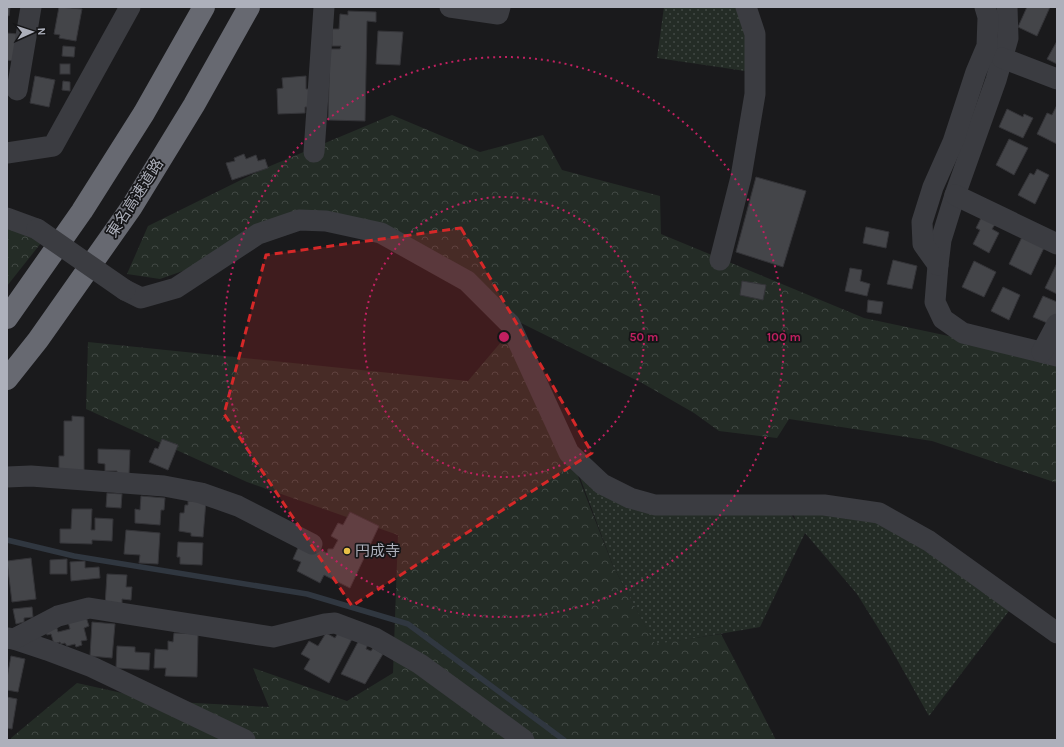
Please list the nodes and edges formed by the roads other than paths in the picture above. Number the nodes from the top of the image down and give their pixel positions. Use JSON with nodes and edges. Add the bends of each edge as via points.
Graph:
{"nodes":[{"id":1,"x":31,"y":7,"type":"edge"},
{"id":2,"x":130,"y":7,"type":"edge"},
{"id":3,"x":204,"y":7,"type":"edge"},
{"id":4,"x":249,"y":7,"type":"edge"},
{"id":5,"x":324,"y":7,"type":"edge"},
{"id":6,"x":450,"y":7,"type":"edge"},
{"id":7,"x":500,"y":7,"type":"edge"},
{"id":8,"x":746,"y":7,"type":"edge"},
{"id":9,"x":985,"y":7,"type":"edge"},
{"id":10,"x":1007,"y":7,"type":"edge"},
{"id":11,"x":1002,"y":58,"type":"junction"},
{"id":12,"x":976,"y":72,"type":"junction"},
{"id":13,"x":1057,"y":79,"type":"edge"},
{"id":14,"x":996,"y":80,"type":"junction"},
{"id":15,"x":17,"y":90,"type":"dead end"},
{"id":16,"x":314,"y":152,"type":"dead end"},
{"id":17,"x":7,"y":153,"type":"edge"},
{"id":18,"x":955,"y":196,"type":"junction"},
{"id":19,"x":7,"y":218,"type":"edge"},
{"id":20,"x":1057,"y":244,"type":"edge"},
{"id":21,"x":720,"y":260,"type":"dead end"},
{"id":22,"x":938,"y":265,"type":"junction"},
{"id":23,"x":7,"y":318,"type":"edge"},
{"id":24,"x":1057,"y":324,"type":"edge"},
{"id":25,"x":1050,"y":354,"type":"edge"},
{"id":26,"x":7,"y":379,"type":"edge"},
{"id":27,"x":7,"y":477,"type":"edge"},
{"id":28,"x":312,"y":544,"type":"dead end"},
{"id":29,"x":1057,"y":633,"type":"edge"},
{"id":30,"x":10,"y":639,"type":"edge"},
{"id":31,"x":245,"y":740,"type":"edge"},
{"id":32,"x":524,"y":740,"type":"edge"}],
"edges":[{"from":1,"to":15,"type":"street"},
{"from":2,"to":17,"type":"street","via":[[53,146]]},
{"from":3,"to":23,"type":"highway","via":[[144,113],[91,198]]},
{"from":4,"to":26,"type":"highway","name":"東名高速道路","via":[[194,105],[131,208],[38,340]]},
{"from":5,"to":16,"type":"street"},
{"from":6,"to":7,"type":"street","via":[[498,14]]},
{"from":8,"to":21,"type":"street","via":[[755,34],[755,94],[741,177]]},
{"from":9,"to":12,"type":"street","via":[[988,17],[988,46]]},
{"from":10,"to":11,"type":"street","via":[[1008,38]]},
{"from":11,"to":13,"type":"street"},
{"from":11,"to":14,"type":"street"},
{"from":12,"to":14,"type":"street"},
{"from":12,"to":22,"type":"street","via":[[953,142],[933,187],[922,222],[923,244]]},
{"from":14,"to":18,"type":"street"},
{"from":18,"to":20,"type":"street"},
{"from":18,"to":22,"type":"street","via":[[941,240]]},
{"from":19,"to":29,"type":"street","bridge":true,"via":[[37,229],[140,298],[176,288],[258,234],[299,220],[326,221],[381,233],[468,281],[510,324],[569,453],[602,484],[630,498],[655,505],[824,506],[879,513],[929,541]]},
{"from":22,"to":25,"type":"street","via":[[935,302],[943,319],[963,333]]},
{"from":24,"to":25,"type":"street"},
{"from":27,"to":28,"type":"street","via":[[31,476],[164,486],[201,493],[238,506]]},
{"from":30,"to":31,"type":"street","via":[[61,654],[92,667]]},
{"from":30,"to":32,"type":"street","via":[[58,616],[89,608],[274,637],[335,623],[375,638],[420,664]]}]}
